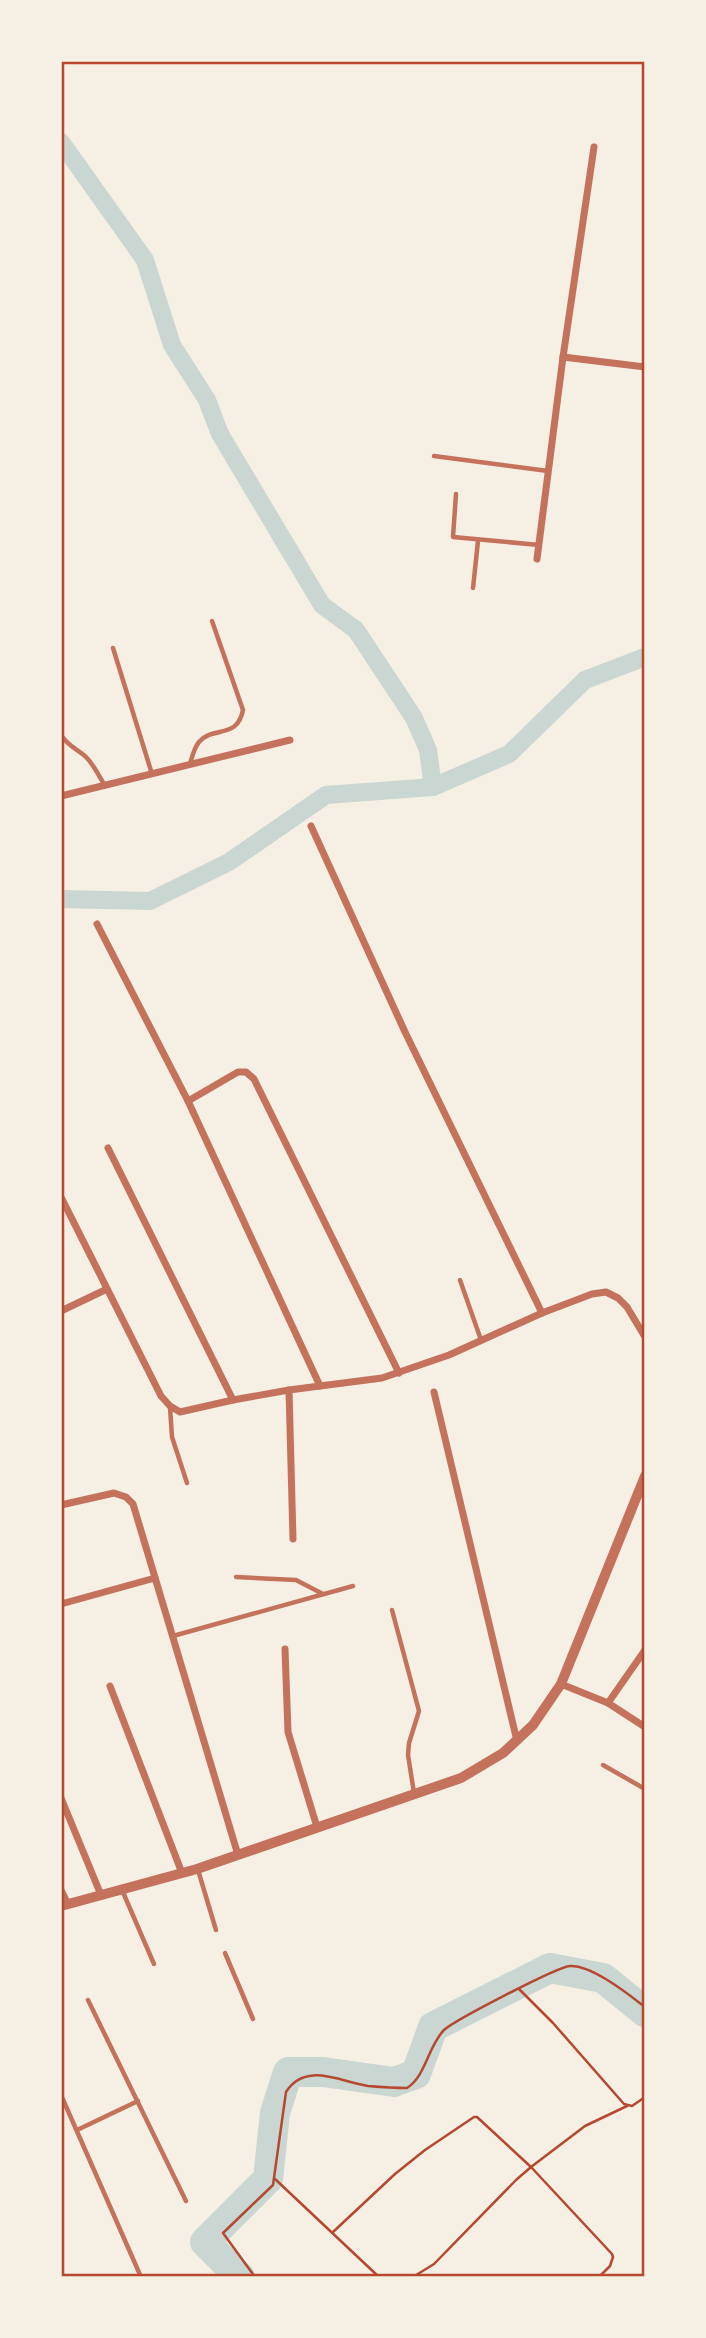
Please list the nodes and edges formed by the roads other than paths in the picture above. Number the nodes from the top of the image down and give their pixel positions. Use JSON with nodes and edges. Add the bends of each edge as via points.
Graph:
{"nodes":[{"id":1,"x":594,"y":148,"type":"dead end"},
{"id":2,"x":563,"y":357,"type":"junction"},
{"id":3,"x":645,"y":367,"type":"edge"},
{"id":4,"x":434,"y":456,"type":"dead end"},
{"id":5,"x":548,"y":471,"type":"junction"},
{"id":6,"x":456,"y":494,"type":"dead end"},
{"id":7,"x":478,"y":541,"type":"junction"},
{"id":8,"x":539,"y":545,"type":"junction"},
{"id":9,"x":537,"y":559,"type":"dead end"},
{"id":10,"x":473,"y":588,"type":"dead end"},
{"id":11,"x":212,"y":621,"type":"dead end"},
{"id":12,"x":113,"y":648,"type":"dead end"},
{"id":13,"x":61,"y":735,"type":"edge"},
{"id":14,"x":290,"y":740,"type":"dead end"},
{"id":15,"x":189,"y":765,"type":"junction"},
{"id":16,"x":152,"y":774,"type":"junction"},
{"id":17,"x":104,"y":786,"type":"junction"},
{"id":18,"x":61,"y":796,"type":"edge"},
{"id":19,"x":311,"y":826,"type":"dead end"},
{"id":20,"x":97,"y":924,"type":"dead end"},
{"id":21,"x":188,"y":1101,"type":"junction"},
{"id":22,"x":108,"y":1148,"type":"dead end"},
{"id":23,"x":61,"y":1197,"type":"edge"},
{"id":24,"x":460,"y":1280,"type":"dead end"},
{"id":25,"x":107,"y":1289,"type":"junction"},
{"id":26,"x":61,"y":1311,"type":"edge"},
{"id":27,"x":542,"y":1313,"type":"junction"},
{"id":28,"x":645,"y":1337,"type":"edge"},
{"id":29,"x":481,"y":1340,"type":"junction"},
{"id":30,"x":399,"y":1373,"type":"junction"},
{"id":31,"x":320,"y":1386,"type":"junction"},
{"id":32,"x":289,"y":1390,"type":"junction"},
{"id":33,"x":434,"y":1392,"type":"dead end"},
{"id":34,"x":233,"y":1400,"type":"junction"},
{"id":35,"x":170,"y":1406,"type":"junction"},
{"id":36,"x":645,"y":1476,"type":"edge"},
{"id":37,"x":187,"y":1483,"type":"dead end"},
{"id":38,"x":61,"y":1505,"type":"edge"},
{"id":39,"x":293,"y":1539,"type":"dead end"},
{"id":40,"x":236,"y":1577,"type":"dead end"},
{"id":41,"x":155,"y":1578,"type":"junction"},
{"id":42,"x":353,"y":1586,"type":"dead end"},
{"id":43,"x":323,"y":1594,"type":"junction"},
{"id":44,"x":61,"y":1604,"type":"edge"},
{"id":45,"x":392,"y":1610,"type":"dead end"},
{"id":46,"x":172,"y":1636,"type":"junction"},
{"id":47,"x":285,"y":1649,"type":"dead end"},
{"id":48,"x":645,"y":1650,"type":"edge"},
{"id":49,"x":561,"y":1684,"type":"junction"},
{"id":50,"x":110,"y":1686,"type":"dead end"},
{"id":51,"x":608,"y":1703,"type":"junction"},
{"id":52,"x":645,"y":1727,"type":"edge"},
{"id":53,"x":517,"y":1741,"type":"junction"},
{"id":54,"x":603,"y":1765,"type":"dead end"},
{"id":55,"x":645,"y":1789,"type":"edge"},
{"id":56,"x":414,"y":1794,"type":"junction"},
{"id":57,"x":61,"y":1798,"type":"edge"},
{"id":58,"x":317,"y":1827,"type":"junction"},
{"id":59,"x":237,"y":1855,"type":"junction"},
{"id":60,"x":197,"y":1869,"type":"junction"},
{"id":61,"x":182,"y":1873,"type":"junction"},
{"id":62,"x":122,"y":1889,"type":"junction"},
{"id":63,"x":61,"y":1890,"type":"edge"},
{"id":64,"x":100,"y":1895,"type":"junction"},
{"id":65,"x":64,"y":1905,"type":"edge"},
{"id":66,"x":216,"y":1930,"type":"dead end"},
{"id":67,"x":225,"y":1953,"type":"dead end"},
{"id":68,"x":154,"y":1965,"type":"dead end"},
{"id":69,"x":88,"y":2000,"type":"dead end"},
{"id":70,"x":253,"y":2019,"type":"dead end"},
{"id":71,"x":61,"y":2095,"type":"edge"},
{"id":72,"x":138,"y":2101,"type":"junction"},
{"id":73,"x":76,"y":2130,"type":"junction"},
{"id":74,"x":187,"y":2201,"type":"dead end"},
{"id":75,"x":141,"y":2277,"type":"edge"}],
"edges":[{"from":1,"to":2,"type":"street"},
{"from":2,"to":3,"type":"street"},
{"from":2,"to":5,"type":"street"},
{"from":4,"to":5,"type":"lane"},
{"from":5,"to":8,"type":"street"},
{"from":6,"to":7,"type":"lane","via":[[453,537]]},
{"from":7,"to":8,"type":"lane"},
{"from":7,"to":10,"type":"lane"},
{"from":8,"to":9,"type":"street"},
{"from":11,"to":15,"type":"lane","via":[[243,710],[236,728],[198,743]]},
{"from":12,"to":16,"type":"lane"},
{"from":13,"to":17,"type":"lane","via":[[93,765]]},
{"from":14,"to":15,"type":"street"},
{"from":15,"to":16,"type":"street"},
{"from":16,"to":17,"type":"street"},
{"from":17,"to":18,"type":"street"},
{"from":19,"to":27,"type":"street"},
{"from":20,"to":21,"type":"street"},
{"from":21,"to":30,"type":"street","via":[[238,1072],[254,1079]]},
{"from":21,"to":31,"type":"street"},
{"from":22,"to":34,"type":"street"},
{"from":23,"to":25,"type":"street"},
{"from":24,"to":29,"type":"lane"},
{"from":25,"to":26,"type":"street"},
{"from":25,"to":35,"type":"street"},
{"from":27,"to":28,"type":"street","via":[[606,1292],[627,1307]]},
{"from":27,"to":29,"type":"street"},
{"from":29,"to":30,"type":"street"},
{"from":30,"to":31,"type":"street"},
{"from":31,"to":32,"type":"street"},
{"from":32,"to":34,"type":"street"},
{"from":32,"to":39,"type":"street"},
{"from":33,"to":53,"type":"street"},
{"from":34,"to":35,"type":"street","via":[[180,1412]]},
{"from":35,"to":37,"type":"lane","via":[[172,1437]]},
{"from":36,"to":49,"type":"street"},
{"from":38,"to":41,"type":"street","via":[[114,1493],[126,1497],[133,1504]]},
{"from":40,"to":43,"type":"lane","via":[[296,1580]]},
{"from":41,"to":44,"type":"street"},
{"from":41,"to":46,"type":"street"},
{"from":42,"to":43,"type":"lane"},
{"from":43,"to":46,"type":"lane"},
{"from":45,"to":56,"type":"lane","via":[[419,1711],[408,1755]]},
{"from":46,"to":59,"type":"street"},
{"from":47,"to":58,"type":"street","via":[[288,1732]]},
{"from":48,"to":51,"type":"street"},
{"from":49,"to":51,"type":"street"},
{"from":49,"to":53,"type":"street","via":[[534,1725]]},
{"from":50,"to":61,"type":"street"},
{"from":51,"to":52,"type":"street"},
{"from":53,"to":56,"type":"street","via":[[461,1778]]},
{"from":54,"to":55,"type":"lane"},
{"from":56,"to":58,"type":"street"},
{"from":57,"to":64,"type":"street"},
{"from":58,"to":59,"type":"street"},
{"from":59,"to":60,"type":"street"},
{"from":60,"to":61,"type":"street"},
{"from":60,"to":66,"type":"lane"},
{"from":61,"to":62,"type":"street"},
{"from":62,"to":64,"type":"street"},
{"from":62,"to":68,"type":"lane"},
{"from":63,"to":65,"type":"street"},
{"from":64,"to":65,"type":"street"},
{"from":67,"to":70,"type":"lane"},
{"from":69,"to":72,"type":"lane"},
{"from":71,"to":73,"type":"lane"},
{"from":72,"to":73,"type":"lane"},
{"from":72,"to":74,"type":"lane"},
{"from":73,"to":75,"type":"lane"}]}
